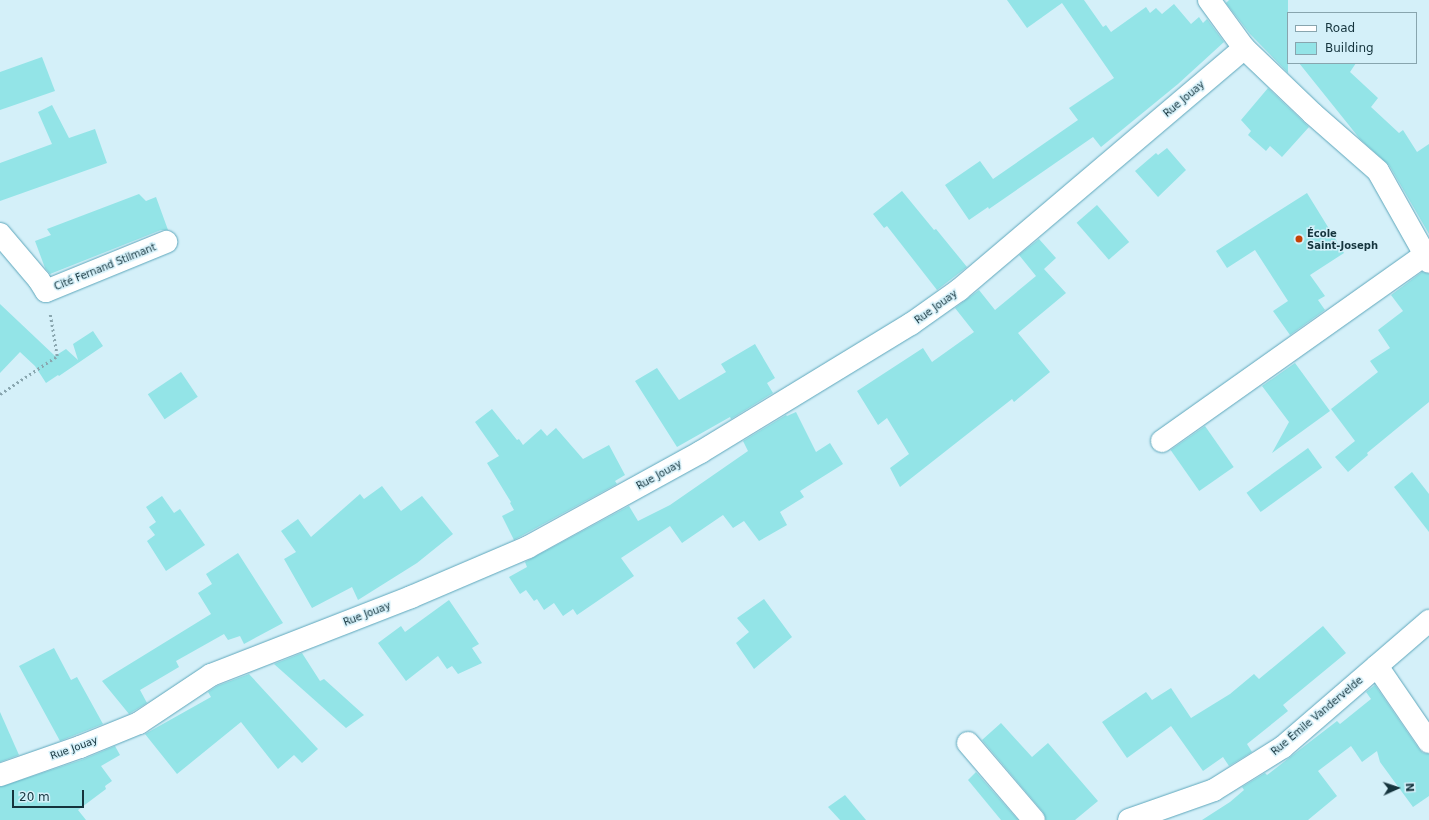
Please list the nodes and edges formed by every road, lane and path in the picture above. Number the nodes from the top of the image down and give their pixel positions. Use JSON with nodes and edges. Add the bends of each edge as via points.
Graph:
{"nodes":[{"id":1,"x":1209,"y":0,"type":"edge"},
{"id":2,"x":1244,"y":48,"type":"junction"},
{"id":3,"x":0,"y":234,"type":"edge"},
{"id":4,"x":166,"y":242,"type":"dead end"},
{"id":5,"x":1427,"y":259,"type":"edge"},
{"id":6,"x":46,"y":291,"type":"junction"},
{"id":7,"x":0,"y":394,"type":"edge"},
{"id":8,"x":1162,"y":441,"type":"dead end"},
{"id":9,"x":1429,"y":621,"type":"edge"},
{"id":10,"x":1377,"y":666,"type":"junction"},
{"id":11,"x":1429,"y":742,"type":"edge"},
{"id":12,"x":968,"y":743,"type":"dead end"},
{"id":13,"x":0,"y":775,"type":"edge"},
{"id":14,"x":1034,"y":820,"type":"edge"},
{"id":15,"x":1129,"y":820,"type":"edge"}],
"edges":[{"from":1,"to":2,"type":"street"},
{"from":2,"to":5,"type":"street","via":[[1378,172]]},
{"from":2,"to":13,"type":"street","name":"Rue Jouay","via":[[959,290],[911,324],[701,452],[528,547],[411,597],[211,675],[140,723]]},
{"from":3,"to":6,"type":"street","name":"Cité Fernand Stilmant"},
{"from":4,"to":6,"type":"street","name":"Cité Fernand Stilmant"},
{"from":5,"to":8,"type":"street"},
{"from":6,"to":7,"type":"path","via":[[57,356]]},
{"from":9,"to":10,"type":"street","name":"Rue Émile Vandervelde"},
{"from":10,"to":11,"type":"street"},
{"from":10,"to":15,"type":"street","name":"Rue Émile Vandervelde","via":[[1283,746],[1214,790]]},
{"from":12,"to":14,"type":"street"}]}
